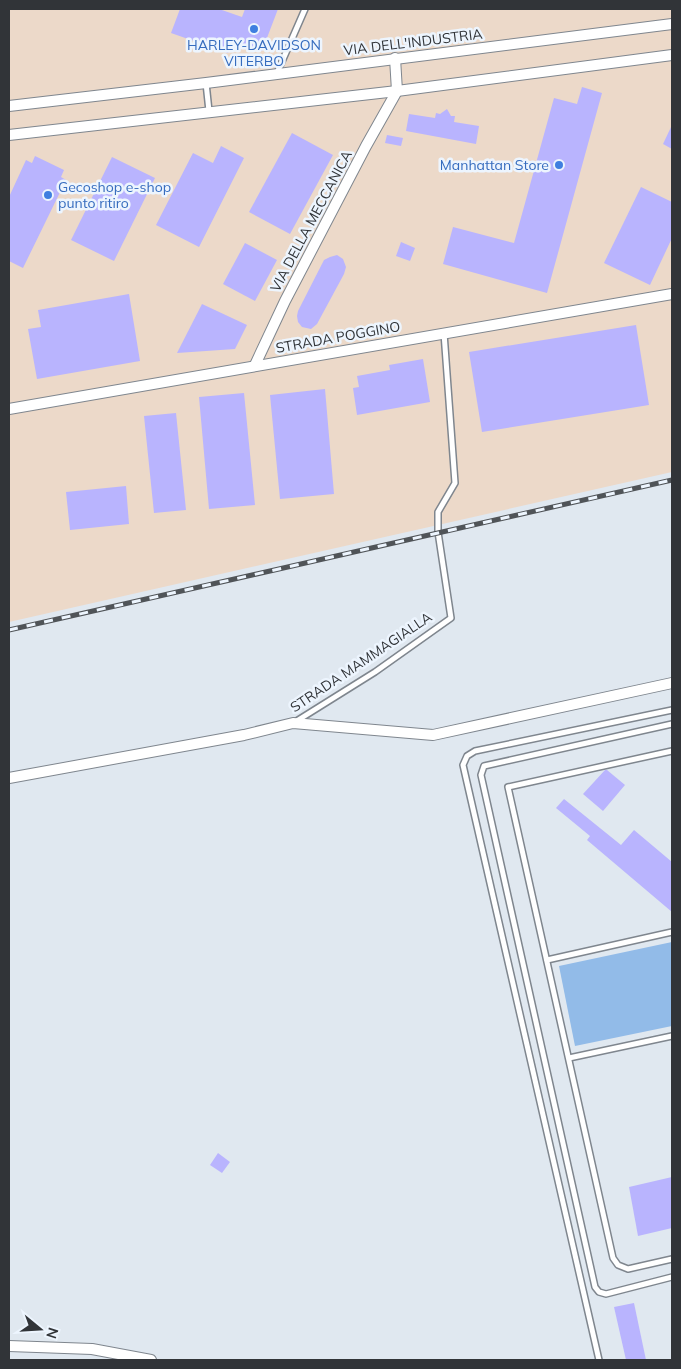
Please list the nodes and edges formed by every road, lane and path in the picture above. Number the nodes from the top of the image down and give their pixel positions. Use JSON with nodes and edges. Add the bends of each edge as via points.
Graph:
{"nodes":[{"id":1,"x":305,"y":9,"type":"edge"},
{"id":2,"x":672,"y":24,"type":"edge"},
{"id":3,"x":672,"y":56,"type":"edge"},
{"id":4,"x":395,"y":58,"type":"junction"},
{"id":5,"x":277,"y":73,"type":"junction"},
{"id":6,"x":206,"y":83,"type":"junction"},
{"id":7,"x":397,"y":91,"type":"junction"},
{"id":8,"x":9,"y":106,"type":"edge"},
{"id":9,"x":209,"y":111,"type":"junction"},
{"id":10,"x":9,"y":135,"type":"edge"},
{"id":11,"x":672,"y":294,"type":"edge"},
{"id":12,"x":444,"y":333,"type":"junction"},
{"id":13,"x":255,"y":366,"type":"junction"},
{"id":14,"x":9,"y":409,"type":"edge"},
{"id":15,"x":672,"y":683,"type":"edge"},
{"id":16,"x":672,"y":710,"type":"edge"},
{"id":17,"x":293,"y":723,"type":"junction"},
{"id":18,"x":672,"y":724,"type":"edge"},
{"id":19,"x":672,"y":751,"type":"edge"},
{"id":20,"x":9,"y":778,"type":"edge"},
{"id":21,"x":672,"y":932,"type":"edge"},
{"id":22,"x":546,"y":960,"type":"junction"},
{"id":23,"x":672,"y":1036,"type":"edge"},
{"id":24,"x":568,"y":1058,"type":"junction"},
{"id":25,"x":672,"y":1259,"type":"edge"},
{"id":26,"x":672,"y":1277,"type":"edge"},
{"id":27,"x":9,"y":1346,"type":"edge"},
{"id":28,"x":152,"y":1360,"type":"edge"},
{"id":29,"x":599,"y":1360,"type":"edge"}],
"edges":[{"from":1,"to":5,"type":"lane"},
{"from":2,"to":4,"type":"street","name":"VIA DELL'INDUSTRIA"},
{"from":3,"to":7,"type":"street"},
{"from":4,"to":5,"type":"street","name":"VIA DELL'INDUSTRIA"},
{"from":4,"to":7,"type":"street"},
{"from":5,"to":6,"type":"street","name":"VIA DELL'INDUSTRIA"},
{"from":6,"to":8,"type":"street","name":"VIA DELL'INDUSTRIA"},
{"from":6,"to":9,"type":"lane"},
{"from":7,"to":9,"type":"street"},
{"from":7,"to":13,"type":"street","name":"VIA DELLA MECCANICA","via":[[289,292]]},
{"from":9,"to":10,"type":"street"},
{"from":11,"to":12,"type":"street","name":"STRADA POGGINO"},
{"from":12,"to":13,"type":"street","name":"STRADA POGGINO"},
{"from":12,"to":17,"type":"lane","name":"STRADA MAMMAGIALLA","via":[[455,483],[438,512],[438,532],[451,618],[375,672]]},
{"from":13,"to":14,"type":"street","name":"STRADA POGGINO"},
{"from":15,"to":17,"type":"street","name":"STRADA MAMMAGIALLA","via":[[433,735]]},
{"from":16,"to":29,"type":"lane","via":[[475,751],[467,756],[463,765]]},
{"from":17,"to":20,"type":"street","name":"STRADA MAMMAGIALLA"},
{"from":18,"to":26,"type":"lane","via":[[484,766],[481,775],[595,1287],[606,1294]]},
{"from":19,"to":22,"type":"lane","via":[[508,787]]},
{"from":21,"to":22,"type":"lane"},
{"from":22,"to":24,"type":"lane"},
{"from":23,"to":24,"type":"lane"},
{"from":24,"to":25,"type":"lane","via":[[613,1258],[618,1265],[628,1269]]},
{"from":27,"to":28,"type":"street","via":[[92,1349]]}]}
